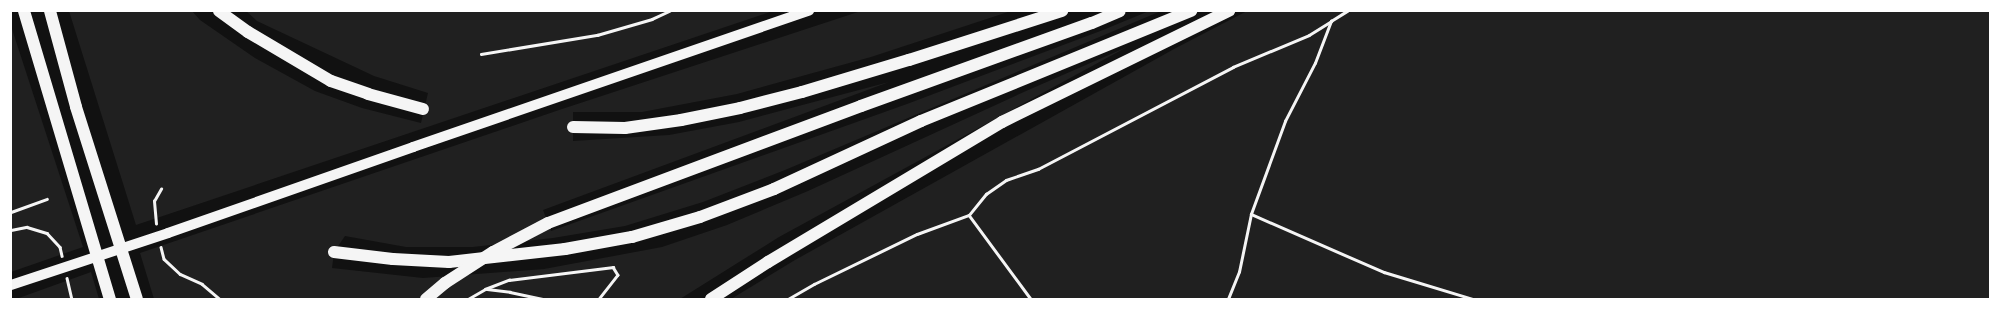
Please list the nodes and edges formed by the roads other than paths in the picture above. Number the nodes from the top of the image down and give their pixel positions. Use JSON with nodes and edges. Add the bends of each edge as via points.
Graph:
{"nodes":[{"id":1,"x":24,"y":11,"type":"edge"},
{"id":2,"x":50,"y":11,"type":"edge"},
{"id":3,"x":219,"y":11,"type":"edge"},
{"id":4,"x":809,"y":11,"type":"edge"},
{"id":5,"x":1062,"y":11,"type":"edge"},
{"id":6,"x":1120,"y":11,"type":"edge"},
{"id":7,"x":1190,"y":11,"type":"edge"},
{"id":8,"x":1229,"y":11,"type":"edge"},
{"id":9,"x":424,"y":110,"type":"dead end"},
{"id":10,"x":573,"y":127,"type":"dead end"},
{"id":11,"x":334,"y":252,"type":"dead end"},
{"id":12,"x":11,"y":285,"type":"edge"},
{"id":13,"x":110,"y":299,"type":"edge"},
{"id":14,"x":137,"y":299,"type":"edge"},
{"id":15,"x":426,"y":299,"type":"edge"},
{"id":16,"x":711,"y":299,"type":"edge"}],
"edges":[{"from":1,"to":13,"type":"highway"},
{"from":2,"to":14,"type":"highway","via":[[76,107]]},
{"from":3,"to":9,"type":"highway","via":[[248,32],[331,81]]},
{"from":4,"to":12,"type":"main road"},
{"from":5,"to":10,"type":"highway","via":[[886,67],[740,108],[625,128]]},
{"from":6,"to":15,"type":"highway","via":[[548,223],[493,252]]},
{"from":7,"to":11,"type":"highway","via":[[922,121],[774,189],[700,217],[632,237],[565,249],[449,262]]},
{"from":8,"to":16,"type":"highway","via":[[1002,122]]}]}
